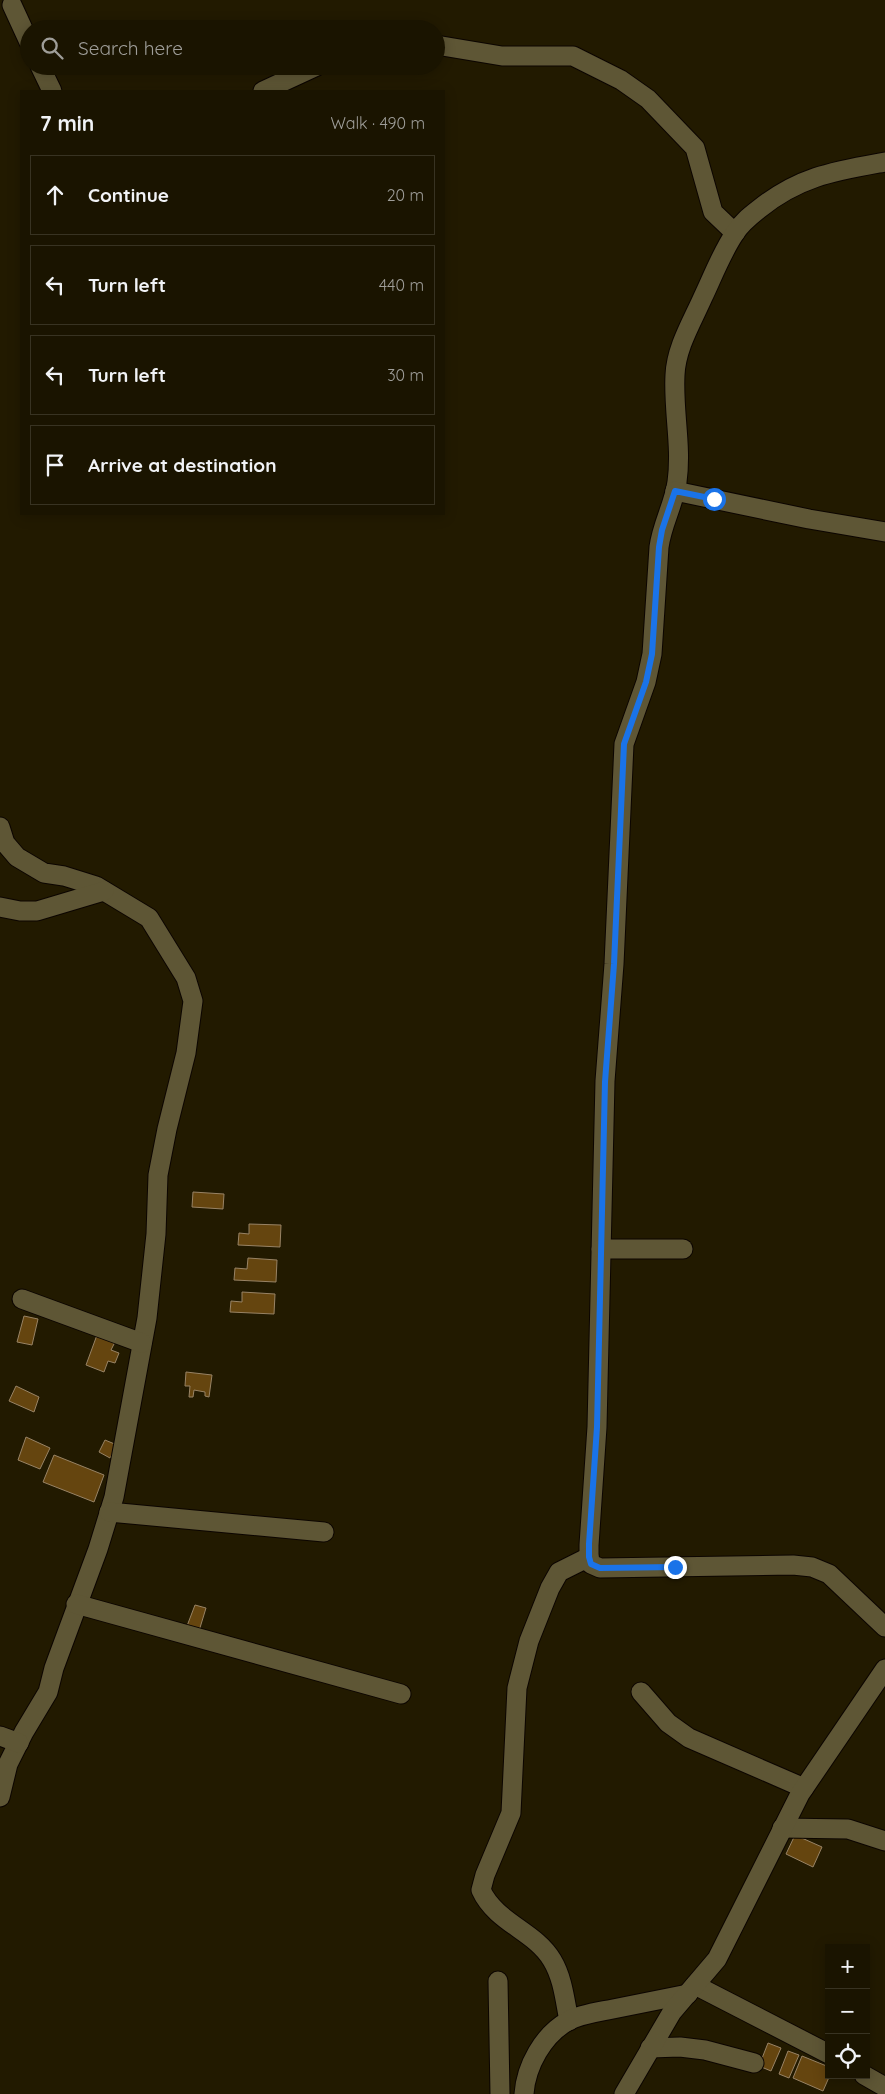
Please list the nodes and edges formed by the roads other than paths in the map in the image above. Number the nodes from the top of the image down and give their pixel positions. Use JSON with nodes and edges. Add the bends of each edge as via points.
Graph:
{"nodes":[{"id":1,"x":13,"y":4,"type":"edge"},
{"id":2,"x":20,"y":21,"type":"edge"},
{"id":3,"x":445,"y":46,"type":"edge"},
{"id":4,"x":44,"y":75,"type":"edge"},
{"id":5,"x":298,"y":75,"type":"edge"},
{"id":6,"x":52,"y":90,"type":"edge"},
{"id":7,"x":265,"y":90,"type":"edge"},
{"id":8,"x":885,"y":162,"type":"edge"},
{"id":9,"x":735,"y":233,"type":"junction"},
{"id":10,"x":675,"y":491,"type":"junction"},
{"id":11,"x":885,"y":532,"type":"edge"},
{"id":12,"x":0,"y":827,"type":"edge"},
{"id":13,"x":104,"y":892,"type":"junction"},
{"id":14,"x":0,"y":907,"type":"edge"},
{"id":15,"x":602,"y":1249,"type":"junction"},
{"id":16,"x":683,"y":1249,"type":"dead end"},
{"id":17,"x":22,"y":1299,"type":"dead end"},
{"id":18,"x":142,"y":1343,"type":"junction"},
{"id":19,"x":110,"y":1512,"type":"junction"},
{"id":20,"x":324,"y":1532,"type":"dead end"},
{"id":21,"x":589,"y":1557,"type":"junction"},
{"id":22,"x":76,"y":1604,"type":"junction"},
{"id":23,"x":885,"y":1628,"type":"edge"},
{"id":24,"x":885,"y":1669,"type":"edge"},
{"id":25,"x":641,"y":1692,"type":"dead end"},
{"id":26,"x":401,"y":1694,"type":"dead end"},
{"id":27,"x":0,"y":1736,"type":"edge"},
{"id":28,"x":18,"y":1743,"type":"junction"},
{"id":29,"x":804,"y":1788,"type":"junction"},
{"id":30,"x":0,"y":1797,"type":"edge"},
{"id":31,"x":782,"y":1828,"type":"junction"},
{"id":32,"x":885,"y":1841,"type":"edge"},
{"id":33,"x":498,"y":1981,"type":"dead end"},
{"id":34,"x":692,"y":1989,"type":"junction"},
{"id":35,"x":569,"y":2021,"type":"junction"},
{"id":36,"x":650,"y":2048,"type":"junction"},
{"id":37,"x":825,"y":2052,"type":"edge"},
{"id":38,"x":754,"y":2063,"type":"dead end"},
{"id":39,"x":870,"y":2078,"type":"edge"},
{"id":40,"x":885,"y":2087,"type":"edge"},
{"id":41,"x":500,"y":2094,"type":"edge"},
{"id":42,"x":511,"y":2094,"type":"edge"},
{"id":43,"x":524,"y":2094,"type":"edge"},
{"id":44,"x":624,"y":2094,"type":"edge"}],
"edges":[{"from":1,"to":2,"type":"street"},
{"from":3,"to":9,"type":"street","via":[[502,56],[573,56],[620,80],[648,99],[695,148],[713,212]]},
{"from":4,"to":6,"type":"street"},
{"from":5,"to":7,"type":"street"},
{"from":8,"to":9,"type":"street","via":[[804,180],[778,194]]},
{"from":9,"to":10,"type":"street","via":[[686,334],[677,360]]},
{"from":10,"to":11,"type":"street","via":[[809,520]]},
{"from":10,"to":15,"type":"street","via":[[659,547],[652,654],[646,682],[624,744],[605,1082]]},
{"from":12,"to":13,"type":"street","via":[[5,843],[18,857],[44,872],[96,886]]},
{"from":13,"to":14,"type":"street","via":[[37,911],[20,912]]},
{"from":13,"to":18,"type":"street","via":[[149,918],[186,978],[193,1001],[186,1053],[158,1175],[156,1234]]},
{"from":15,"to":16,"type":"street"},
{"from":15,"to":21,"type":"street","via":[[597,1427]]},
{"from":17,"to":18,"type":"street"},
{"from":18,"to":19,"type":"street"},
{"from":19,"to":20,"type":"street"},
{"from":19,"to":22,"type":"street"},
{"from":21,"to":23,"type":"street","via":[[591,1564],[600,1568],[812,1567],[829,1574]]},
{"from":21,"to":35,"type":"street","via":[[559,1572],[529,1641],[517,1688],[511,1813],[484,1875],[481,1890],[492,1908],[544,1949],[553,1961]]},
{"from":22,"to":26,"type":"street"},
{"from":22,"to":28,"type":"street","via":[[48,1692]]},
{"from":24,"to":29,"type":"street"},
{"from":25,"to":29,"type":"street","via":[[668,1723],[689,1738]]},
{"from":27,"to":28,"type":"street"},
{"from":28,"to":30,"type":"street","via":[[8,1764]]},
{"from":29,"to":31,"type":"street"},
{"from":31,"to":32,"type":"street","via":[[848,1829]]},
{"from":31,"to":34,"type":"street","via":[[717,1959]]},
{"from":33,"to":41,"type":"street"},
{"from":34,"to":35,"type":"street"},
{"from":34,"to":36,"type":"street","via":[[672,2012]]},
{"from":34,"to":37,"type":"street"},
{"from":35,"to":43,"type":"street","via":[[538,2051],[529,2070]]},
{"from":36,"to":38,"type":"street","via":[[705,2050]]},
{"from":36,"to":44,"type":"street"},
{"from":39,"to":40,"type":"street"},
{"from":41,"to":42,"type":"street"}]}
